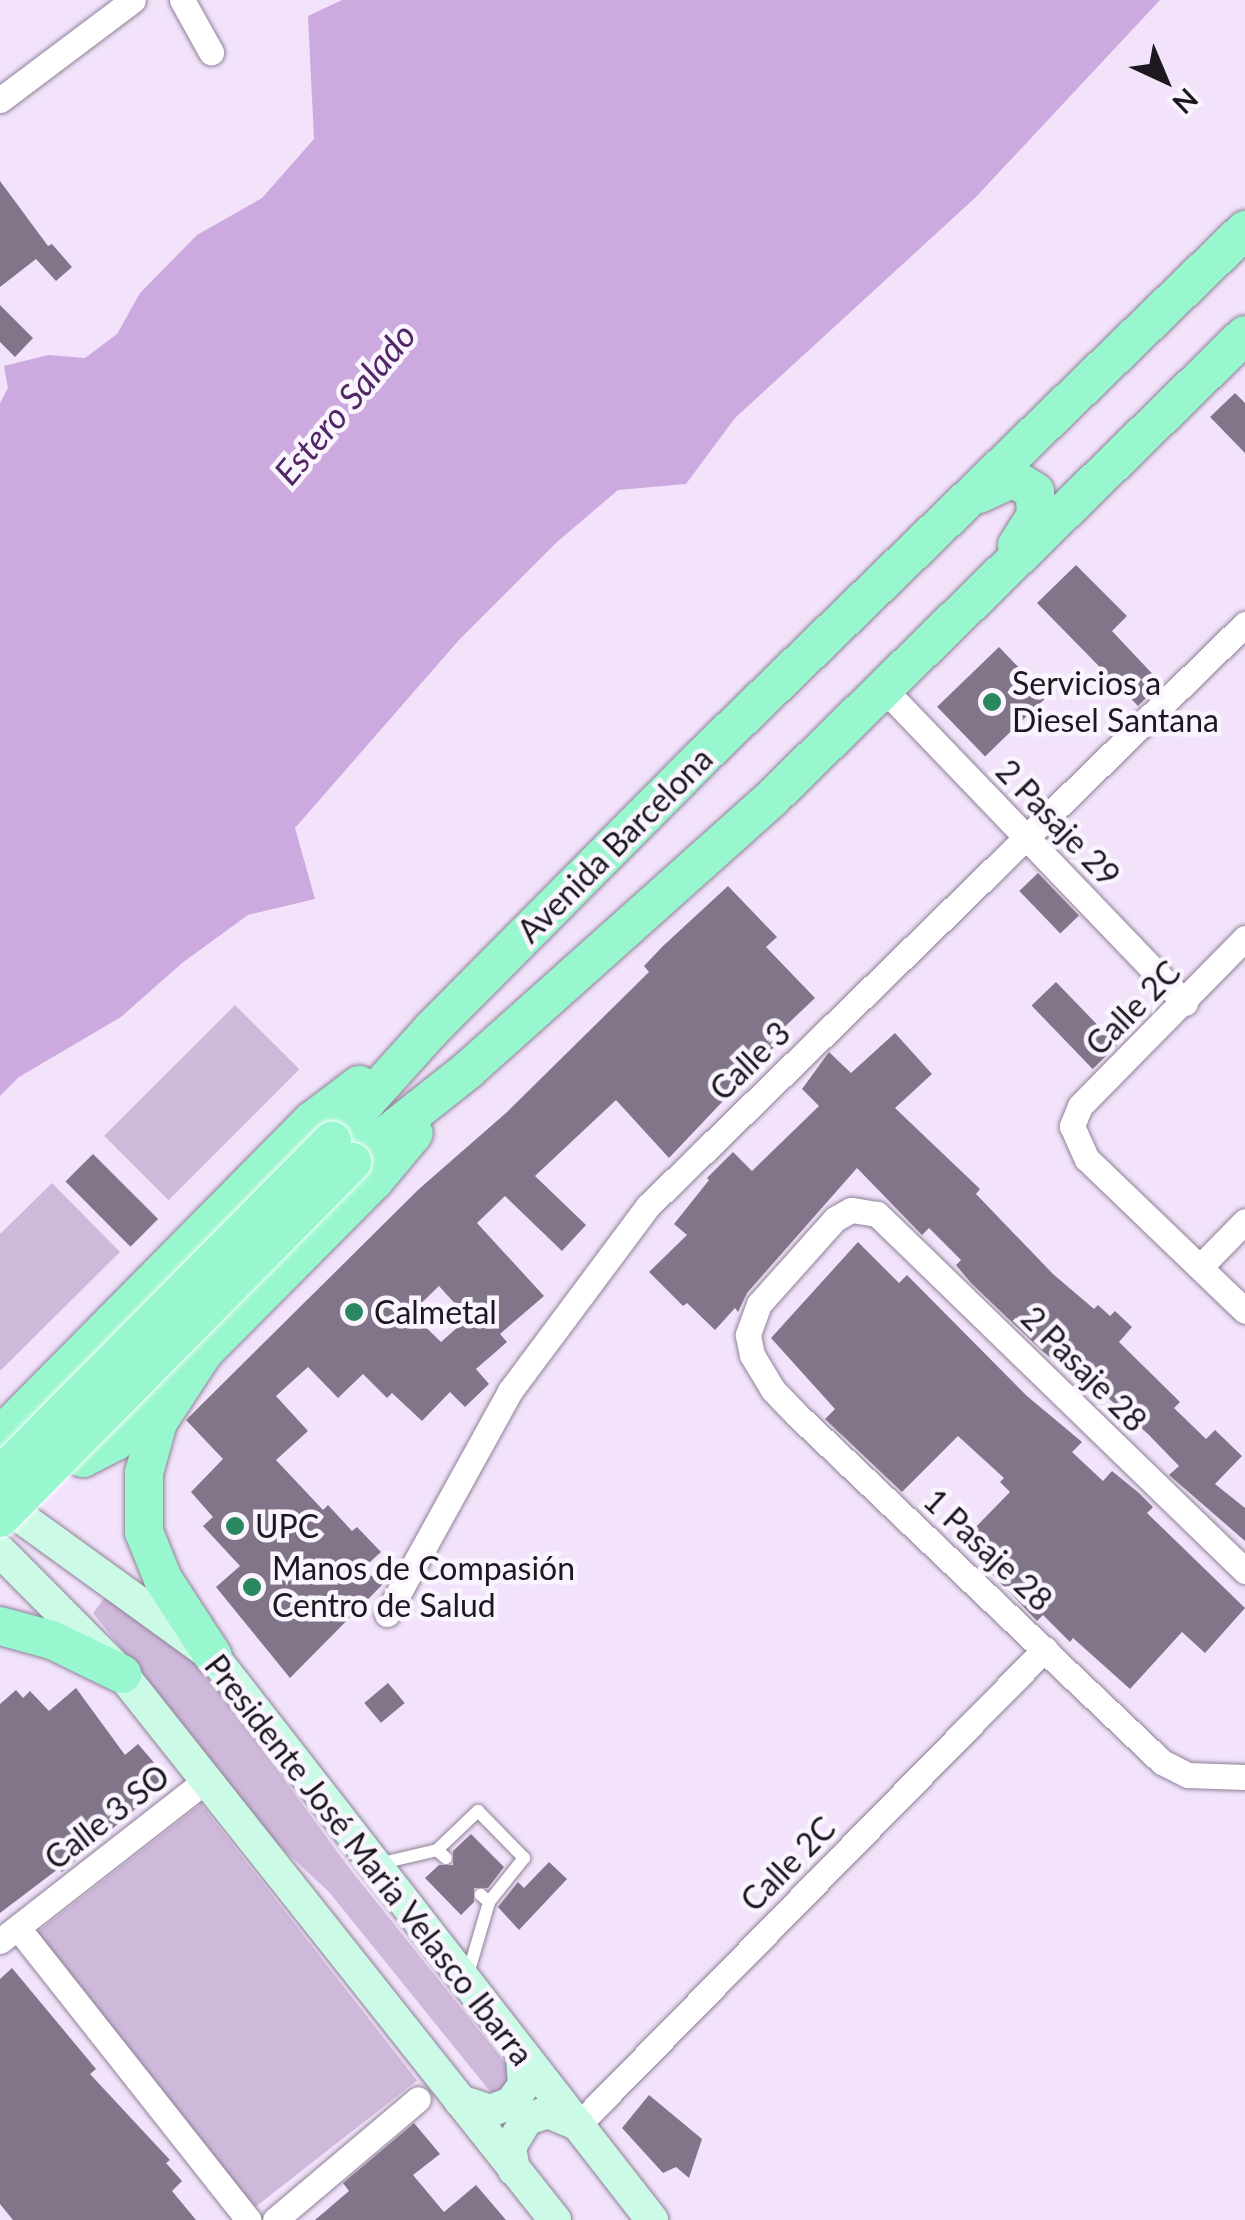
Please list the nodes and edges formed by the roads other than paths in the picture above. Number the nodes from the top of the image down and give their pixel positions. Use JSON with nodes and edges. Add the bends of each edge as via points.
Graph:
{"nodes":[{"id":1,"x":133,"y":0,"type":"edge"},
{"id":2,"x":182,"y":0,"type":"edge"},
{"id":3,"x":212,"y":52,"type":"dead end"},
{"id":4,"x":0,"y":100,"type":"edge"},
{"id":5,"x":1245,"y":230,"type":"edge"},
{"id":6,"x":1245,"y":336,"type":"edge"},
{"id":7,"x":947,"y":517,"type":"junction"},
{"id":8,"x":995,"y":577,"type":"junction"},
{"id":9,"x":1245,"y":624,"type":"edge"},
{"id":10,"x":884,"y":689,"type":"junction"},
{"id":11,"x":1026,"y":836,"type":"junction"},
{"id":12,"x":1245,"y":938,"type":"edge"},
{"id":13,"x":1185,"y":1003,"type":"junction"},
{"id":14,"x":432,"y":1029,"type":"junction"},
{"id":15,"x":468,"y":1070,"type":"junction"},
{"id":16,"x":342,"y":1150,"type":"junction"},
{"id":17,"x":878,"y":1214,"type":"joint"},
{"id":18,"x":1245,"y":1220,"type":"edge"},
{"id":19,"x":1200,"y":1267,"type":"junction"},
{"id":20,"x":1245,"y":1311,"type":"edge"},
{"id":21,"x":204,"y":1352,"type":"junction"},
{"id":22,"x":54,"y":1382,"type":"junction"},
{"id":23,"x":0,"y":1436,"type":"edge"},
{"id":24,"x":0,"y":1476,"type":"edge"},
{"id":25,"x":0,"y":1502,"type":"edge"},
{"id":26,"x":0,"y":1518,"type":"edge"},
{"id":27,"x":0,"y":1551,"type":"edge"},
{"id":28,"x":1245,"y":1571,"type":"edge"},
{"id":29,"x":388,"y":1614,"type":"dead end"},
{"id":30,"x":0,"y":1626,"type":"edge"},
{"id":31,"x":1046,"y":1649,"type":"junction"},
{"id":32,"x":213,"y":1656,"type":"junction"},
{"id":33,"x":122,"y":1674,"type":"junction"},
{"id":34,"x":1245,"y":1777,"type":"edge"},
{"id":35,"x":206,"y":1780,"type":"junction"},
{"id":36,"x":372,"y":1865,"type":"junction"},
{"id":37,"x":9,"y":1934,"type":"edge"},
{"id":38,"x":466,"y":1981,"type":"junction"},
{"id":39,"x":522,"y":2053,"type":"junction"},
{"id":40,"x":418,"y":2099,"type":"dead end"},
{"id":41,"x":460,"y":2101,"type":"junction"},
{"id":42,"x":578,"y":2125,"type":"junction"},
{"id":43,"x":514,"y":2170,"type":"junction"},
{"id":44,"x":248,"y":2220,"type":"edge"},
{"id":45,"x":275,"y":2220,"type":"edge"},
{"id":46,"x":556,"y":2220,"type":"edge"},
{"id":47,"x":652,"y":2220,"type":"edge"}],
"edges":[{"from":1,"to":4,"type":"street"},
{"from":2,"to":3,"type":"street"},
{"from":5,"to":7,"type":"main road","name":"Avenida Barcelona"},
{"from":6,"to":8,"type":"main road","name":"Avenida Barcelona"},
{"from":7,"to":8,"type":"main road","via":[[1004,480],[1022,481],[1035,492],[1036,515]]},
{"from":7,"to":14,"type":"main road","name":"Avenida Barcelona"},
{"from":8,"to":10,"type":"main road","name":"Avenida Barcelona"},
{"from":9,"to":11,"type":"street","name":"Calle 3"},
{"from":10,"to":11,"type":"street","name":"2 Pasaje 29"},
{"from":10,"to":15,"type":"main road","name":"Avenida Barcelona"},
{"from":11,"to":13,"type":"street","name":"2 Pasaje 29"},
{"from":11,"to":29,"type":"street","name":"Calle 3","via":[[648,1206],[510,1391]]},
{"from":12,"to":13,"type":"street","name":"Calle 2C"},
{"from":13,"to":19,"type":"street","name":"Calle 2C","via":[[1080,1106],[1072,1126],[1088,1159]]},
{"from":14,"to":16,"type":"main road","name":"Avenida Barcelona"},
{"from":14,"to":22,"type":"main road","via":[[313,1120]]},
{"from":15,"to":16,"type":"main road","name":"Avenida Barcelona"},
{"from":15,"to":21,"type":"main road","via":[[374,1181]]},
{"from":16,"to":24,"type":"main road","name":"Avenida Barcelona","bridge":true},
{"from":16,"to":26,"type":"main road","name":"Avenida Barcelona","bridge":true},
{"from":17,"to":28,"type":"street","name":"2 Pasaje 28"},
{"from":17,"to":31,"type":"street","name":"1 Pasaje 28","via":[[851,1210],[819,1233],[759,1304],[748,1335],[752,1355],[774,1390]]},
{"from":18,"to":19,"type":"street"},
{"from":19,"to":20,"type":"street"},
{"from":21,"to":22,"type":"main road","via":[[115,1442],[83,1458],[56,1448],[39,1425]]},
{"from":21,"to":32,"type":"main road","via":[[158,1422],[140,1506],[162,1578]]},
{"from":22,"to":23,"type":"main road"},
{"from":25,"to":32,"type":"main road","name":"Presidente José Maria Velasco Ibarra"},
{"from":27,"to":33,"type":"main road"},
{"from":30,"to":33,"type":"main road","via":[[52,1640]]},
{"from":31,"to":34,"type":"street","name":"1 Pasaje 28","via":[[1162,1762],[1188,1775]]},
{"from":31,"to":42,"type":"street","name":"Calle 2C"},
{"from":32,"to":36,"type":"main road","name":"Presidente José Maria Velasco Ibarra"},
{"from":33,"to":35,"type":"main road"},
{"from":35,"to":37,"type":"street","name":"Calle 3 SO"},
{"from":35,"to":41,"type":"main road"},
{"from":36,"to":38,"type":"main road","name":"Presidente José Maria Velasco Ibarra"},
{"from":36,"to":38,"type":"lane","via":[[441,1854],[478,1811],[524,1858],[485,1899]]},
{"from":37,"to":44,"type":"street"},
{"from":38,"to":39,"type":"main road","name":"Presidente José Maria Velasco Ibarra"},
{"from":39,"to":41,"type":"main road","via":[[524,2085],[510,2103],[480,2110]]},
{"from":39,"to":42,"type":"main road","name":"Presidente José Maria Velasco Ibarra"},
{"from":40,"to":45,"type":"street"},
{"from":41,"to":43,"type":"main road"},
{"from":42,"to":43,"type":"main road","via":[[559,2113],[527,2119],[510,2147]]},
{"from":42,"to":47,"type":"main road","name":"Presidente José Maria Velasco Ibarra"},
{"from":43,"to":46,"type":"main road"}]}
